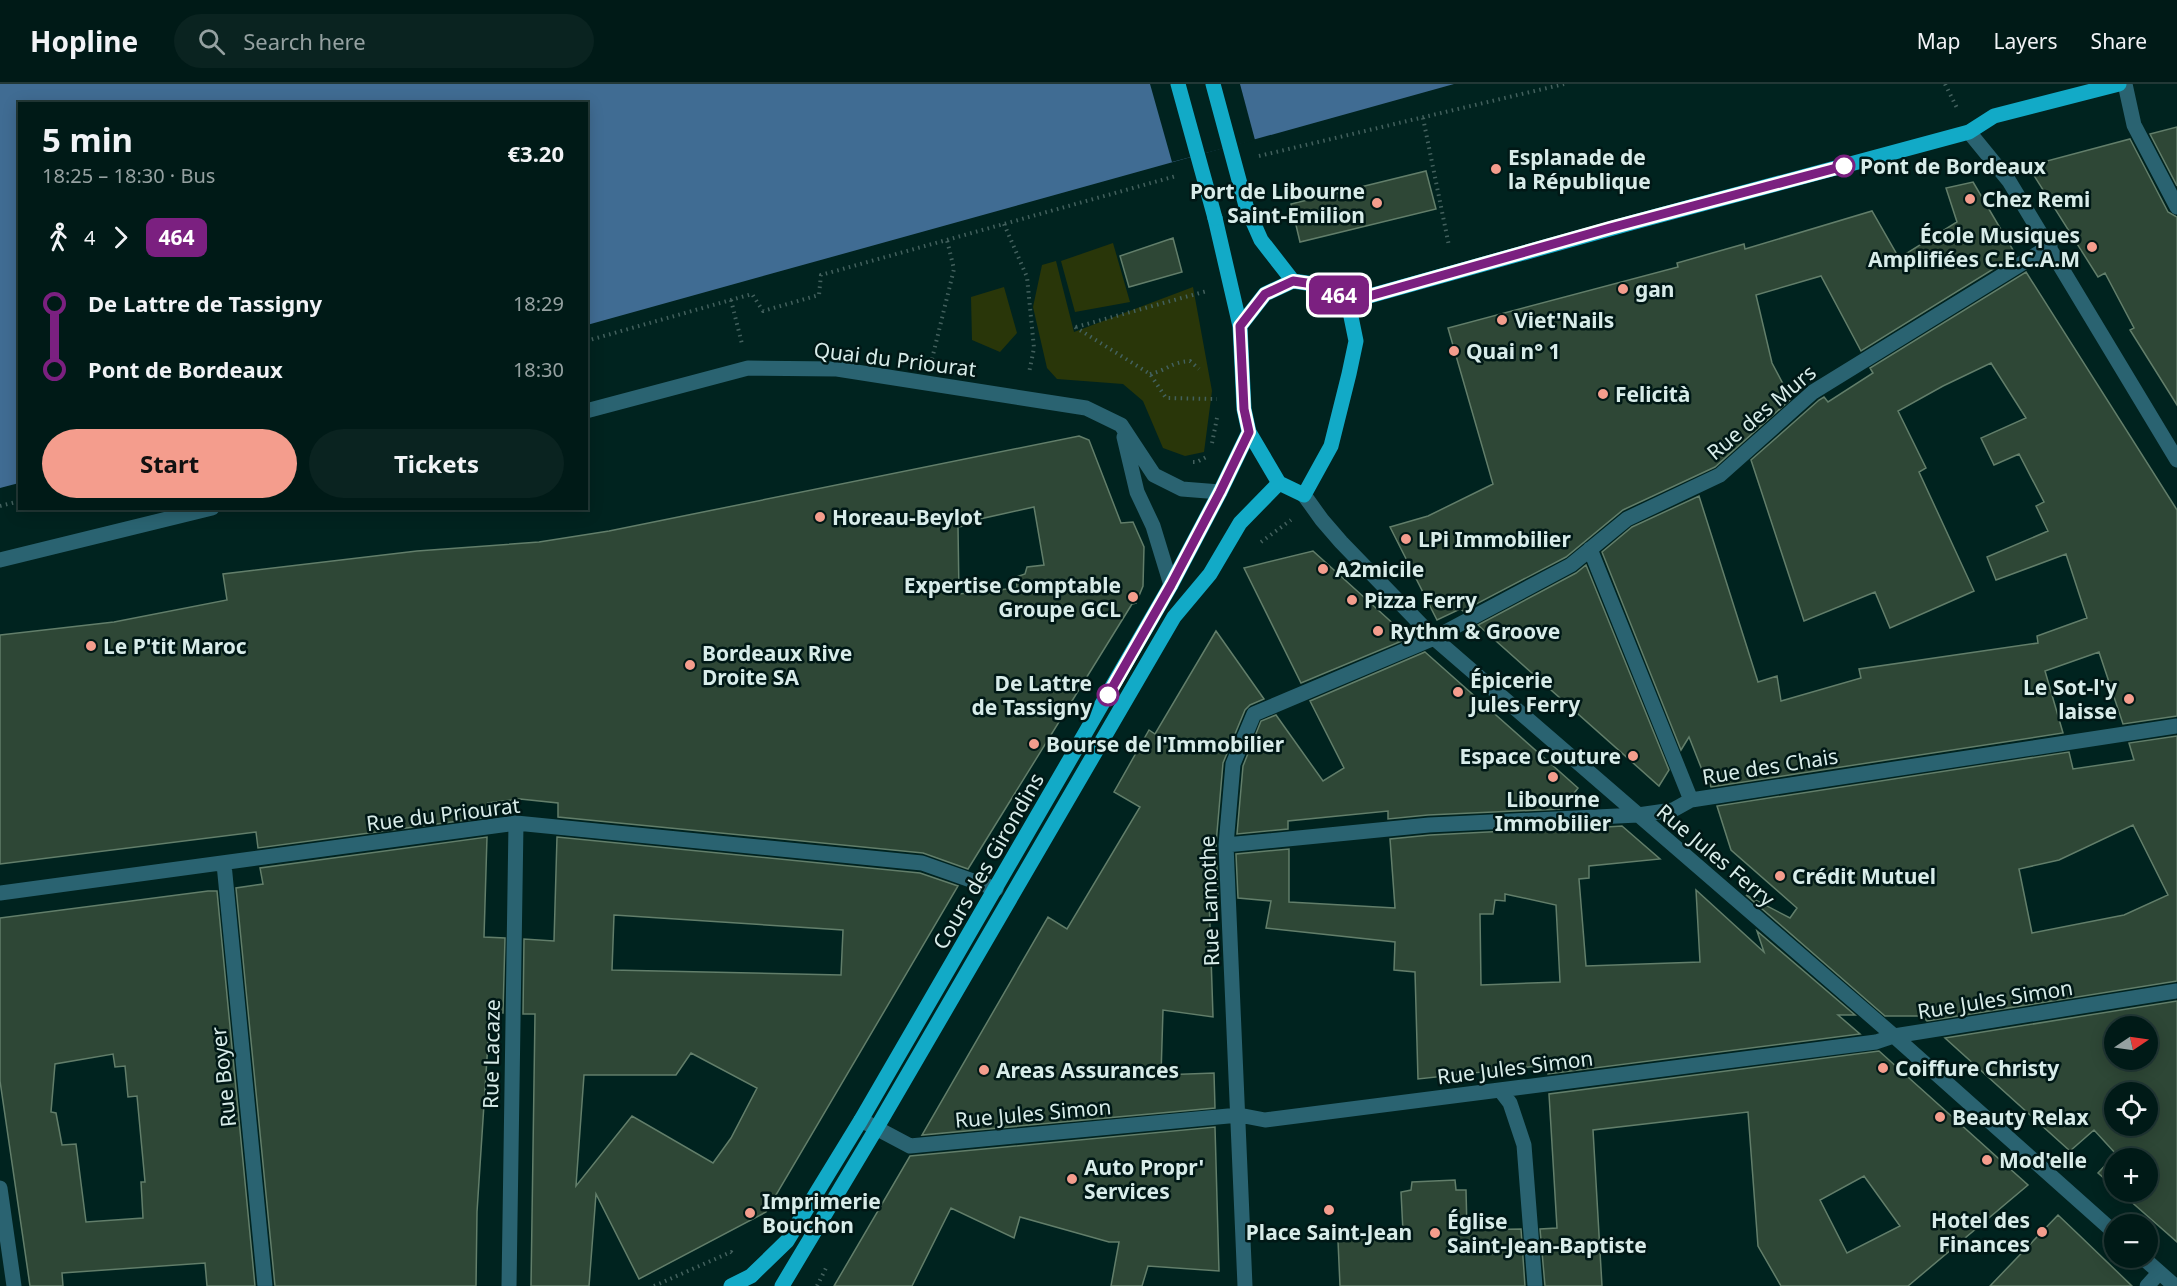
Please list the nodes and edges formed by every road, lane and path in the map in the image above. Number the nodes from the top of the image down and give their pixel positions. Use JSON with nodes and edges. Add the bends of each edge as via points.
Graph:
{"nodes":[{"id":1,"x":1178,"y":84,"type":"edge"},
{"id":2,"x":1213,"y":84,"type":"edge"},
{"id":3,"x":1564,"y":84,"type":"edge"},
{"id":4,"x":2119,"y":84,"type":"edge"},
{"id":5,"x":2125,"y":84,"type":"edge"},
{"id":6,"x":1422,"y":117,"type":"junction"},
{"id":7,"x":1969,"y":132,"type":"junction"},
{"id":8,"x":1258,"y":156,"type":"dead end"},
{"id":9,"x":1179,"y":175,"type":"dead end"},
{"id":10,"x":2177,"y":207,"type":"edge"},
{"id":11,"x":1004,"y":224,"type":"junction"},
{"id":12,"x":947,"y":240,"type":"junction"},
{"id":13,"x":2050,"y":246,"type":"junction"},
{"id":14,"x":1454,"y":271,"type":"junction"},
{"id":15,"x":1293,"y":281,"type":"junction"},
{"id":16,"x":1230,"y":284,"type":"junction"},
{"id":17,"x":731,"y":300,"type":"junction"},
{"id":18,"x":1348,"y":302,"type":"junction"},
{"id":19,"x":1240,"y":326,"type":"junction"},
{"id":20,"x":588,"y":340,"type":"edge"},
{"id":21,"x":748,"y":368,"type":"junction"},
{"id":22,"x":1198,"y":369,"type":"dead end"},
{"id":23,"x":1150,"y":374,"type":"junction"},
{"id":24,"x":927,"y":383,"type":"junction"},
{"id":25,"x":1024,"y":398,"type":"junction"},
{"id":26,"x":1217,"y":407,"type":"dead end"},
{"id":27,"x":588,"y":410,"type":"edge"},
{"id":28,"x":1217,"y":417,"type":"dead end"},
{"id":29,"x":1121,"y":425,"type":"junction"},
{"id":30,"x":1249,"y":432,"type":"junction"},
{"id":31,"x":2177,"y":460,"type":"edge"},
{"id":32,"x":1189,"y":462,"type":"dead end"},
{"id":33,"x":1279,"y":483,"type":"junction"},
{"id":34,"x":1220,"y":492,"type":"junction"},
{"id":35,"x":1304,"y":495,"type":"junction"},
{"id":36,"x":18,"y":502,"type":"edge"},
{"id":37,"x":0,"y":506,"type":"edge"},
{"id":38,"x":204,"y":510,"type":"edge"},
{"id":39,"x":1590,"y":549,"type":"junction"},
{"id":40,"x":0,"y":560,"type":"edge"},
{"id":41,"x":1171,"y":585,"type":"junction"},
{"id":42,"x":1434,"y":638,"type":"junction"},
{"id":43,"x":2177,"y":726,"type":"edge"},
{"id":44,"x":1691,"y":800,"type":"junction"},
{"id":45,"x":1638,"y":815,"type":"junction"},
{"id":46,"x":516,"y":823,"type":"junction"},
{"id":47,"x":1226,"y":844,"type":"junction"},
{"id":48,"x":224,"y":864,"type":"junction"},
{"id":49,"x":996,"y":889,"type":"junction"},
{"id":50,"x":0,"y":893,"type":"edge"},
{"id":51,"x":2177,"y":991,"type":"edge"},
{"id":52,"x":1894,"y":1036,"type":"junction"},
{"id":53,"x":1500,"y":1090,"type":"junction"},
{"id":54,"x":1239,"y":1115,"type":"junction"},
{"id":55,"x":861,"y":1120,"type":"junction"},
{"id":56,"x":876,"y":1129,"type":"junction"},
{"id":57,"x":0,"y":1188,"type":"edge"},
{"id":58,"x":2104,"y":1223,"type":"edge"},
{"id":59,"x":2154,"y":1268,"type":"edge"},
{"id":60,"x":2159,"y":1272,"type":"junction"},
{"id":61,"x":14,"y":1286,"type":"edge"},
{"id":62,"x":265,"y":1286,"type":"edge"},
{"id":63,"x":509,"y":1286,"type":"edge"},
{"id":64,"x":731,"y":1286,"type":"edge"},
{"id":65,"x":782,"y":1286,"type":"edge"},
{"id":66,"x":1245,"y":1286,"type":"edge"},
{"id":67,"x":1535,"y":1286,"type":"edge"},
{"id":68,"x":2147,"y":1286,"type":"edge"},
{"id":69,"x":2175,"y":1286,"type":"edge"}],
"edges":[{"from":1,"to":16,"type":"main road","bridge":true},
{"from":2,"to":15,"type":"main road","bridge":true,"via":[[1246,206],[1261,240]]},
{"from":3,"to":6,"type":"path"},
{"from":4,"to":7,"type":"main road","via":[[1994,116]]},
{"from":5,"to":10,"type":"street","via":[[2134,125]]},
{"from":6,"to":8,"type":"path"},
{"from":6,"to":14,"type":"path"},
{"from":7,"to":13,"type":"street","via":[[2009,181]]},
{"from":7,"to":14,"type":"main road"},
{"from":9,"to":11,"type":"path"},
{"from":11,"to":12,"type":"path"},
{"from":11,"to":25,"type":"path","via":[[1027,277],[1034,348]]},
{"from":12,"to":17,"type":"path","via":[[821,275],[819,295],[763,311],[752,294]]},
{"from":12,"to":24,"type":"path","via":[[954,269]]},
{"from":13,"to":31,"type":"street"},
{"from":13,"to":39,"type":"street","name":"Rue des Murs","via":[[1813,392],[1720,475],[1627,519]]},
{"from":14,"to":18,"type":"main road"},
{"from":15,"to":18,"type":"main road","via":[[1327,286]]},
{"from":15,"to":19,"type":"main road","via":[[1265,294]]},
{"from":16,"to":19,"type":"main road"},
{"from":16,"to":23,"type":"path","via":[[1075,327]]},
{"from":17,"to":20,"type":"path"},
{"from":17,"to":21,"type":"path"},
{"from":18,"to":35,"type":"main road","via":[[1356,341],[1349,374],[1331,446]]},
{"from":19,"to":30,"type":"main road","via":[[1244,409]]},
{"from":21,"to":24,"type":"street","name":"Quai du Priourat","via":[[837,369]]},
{"from":21,"to":27,"type":"street","name":"Quai du Priourat"},
{"from":22,"to":23,"type":"path","via":[[1190,361],[1175,362]]},
{"from":23,"to":26,"type":"path","via":[[1166,398],[1217,397]]},
{"from":24,"to":25,"type":"street","name":"Quai du Priourat"},
{"from":25,"to":29,"type":"street","name":"Quai du Priourat","via":[[1086,408]]},
{"from":28,"to":32,"type":"path","via":[[1209,455]]},
{"from":29,"to":34,"type":"street","via":[[1154,475],[1182,489]]},
{"from":29,"to":41,"type":"street","via":[[1137,492],[1153,526]]},
{"from":30,"to":33,"type":"main road"},
{"from":30,"to":34,"type":"main road","name":"Cours des Girondins"},
{"from":33,"to":35,"type":"main road"},
{"from":33,"to":56,"type":"main road","name":"Cours des Girondins","via":[[1240,523],[1210,574],[1174,617]]},
{"from":34,"to":41,"type":"main road","name":"Cours des Girondins"},
{"from":35,"to":42,"type":"street","name":"Rue Jules Ferry","via":[[1341,542]]},
{"from":36,"to":37,"type":"path"},
{"from":38,"to":40,"type":"street"},
{"from":39,"to":42,"type":"street","name":"Rue des Murs","via":[[1571,565]]},
{"from":39,"to":44,"type":"street"},
{"from":41,"to":49,"type":"main road","name":"Cours des Girondins"},
{"from":42,"to":45,"type":"street","name":"Rue Jules Ferry"},
{"from":42,"to":47,"type":"street","name":"Rue Lamothe","via":[[1254,714],[1233,764]]},
{"from":43,"to":44,"type":"street","name":"Rue des Chais"},
{"from":44,"to":45,"type":"street","name":"Rue des Chais","via":[[1673,810]]},
{"from":45,"to":47,"type":"street","name":"Rue des Chais","via":[[1429,825]]},
{"from":45,"to":52,"type":"street","name":"Rue Jules Ferry"},
{"from":46,"to":48,"type":"street","name":"Rue du Priourat"},
{"from":46,"to":49,"type":"street","name":"Rue du Priourat","via":[[922,863]]},
{"from":46,"to":63,"type":"street","name":"Rue Lacaze"},
{"from":47,"to":54,"type":"street","name":"Rue Lamothe"},
{"from":48,"to":50,"type":"street","name":"Rue du Priourat"},
{"from":48,"to":62,"type":"street","name":"Rue Boyer"},
{"from":49,"to":55,"type":"main road","name":"Cours des Girondins"},
{"from":51,"to":52,"type":"street","name":"Rue Jules Simon"},
{"from":52,"to":53,"type":"street","name":"Rue Jules Simon","via":[[1876,1042]]},
{"from":52,"to":58,"type":"street","name":"Rue Jules Ferry"},
{"from":53,"to":54,"type":"street","name":"Rue Jules Simon","via":[[1265,1120]]},
{"from":53,"to":67,"type":"street","via":[[1510,1103],[1524,1145]]},
{"from":54,"to":56,"type":"street","name":"Rue Jules Simon","via":[[910,1146]]},
{"from":54,"to":66,"type":"street","name":"Rue Lamothe"},
{"from":55,"to":56,"type":"street","name":"Rue Jules Simon"},
{"from":55,"to":64,"type":"main road","name":"Cours des Girondins","via":[[787,1241],[751,1276]]},
{"from":56,"to":65,"type":"main road","name":"Cours des Girondins"},
{"from":57,"to":61,"type":"street"},
{"from":59,"to":60,"type":"street"},
{"from":60,"to":68,"type":"street"},
{"from":60,"to":69,"type":"street"}]}
